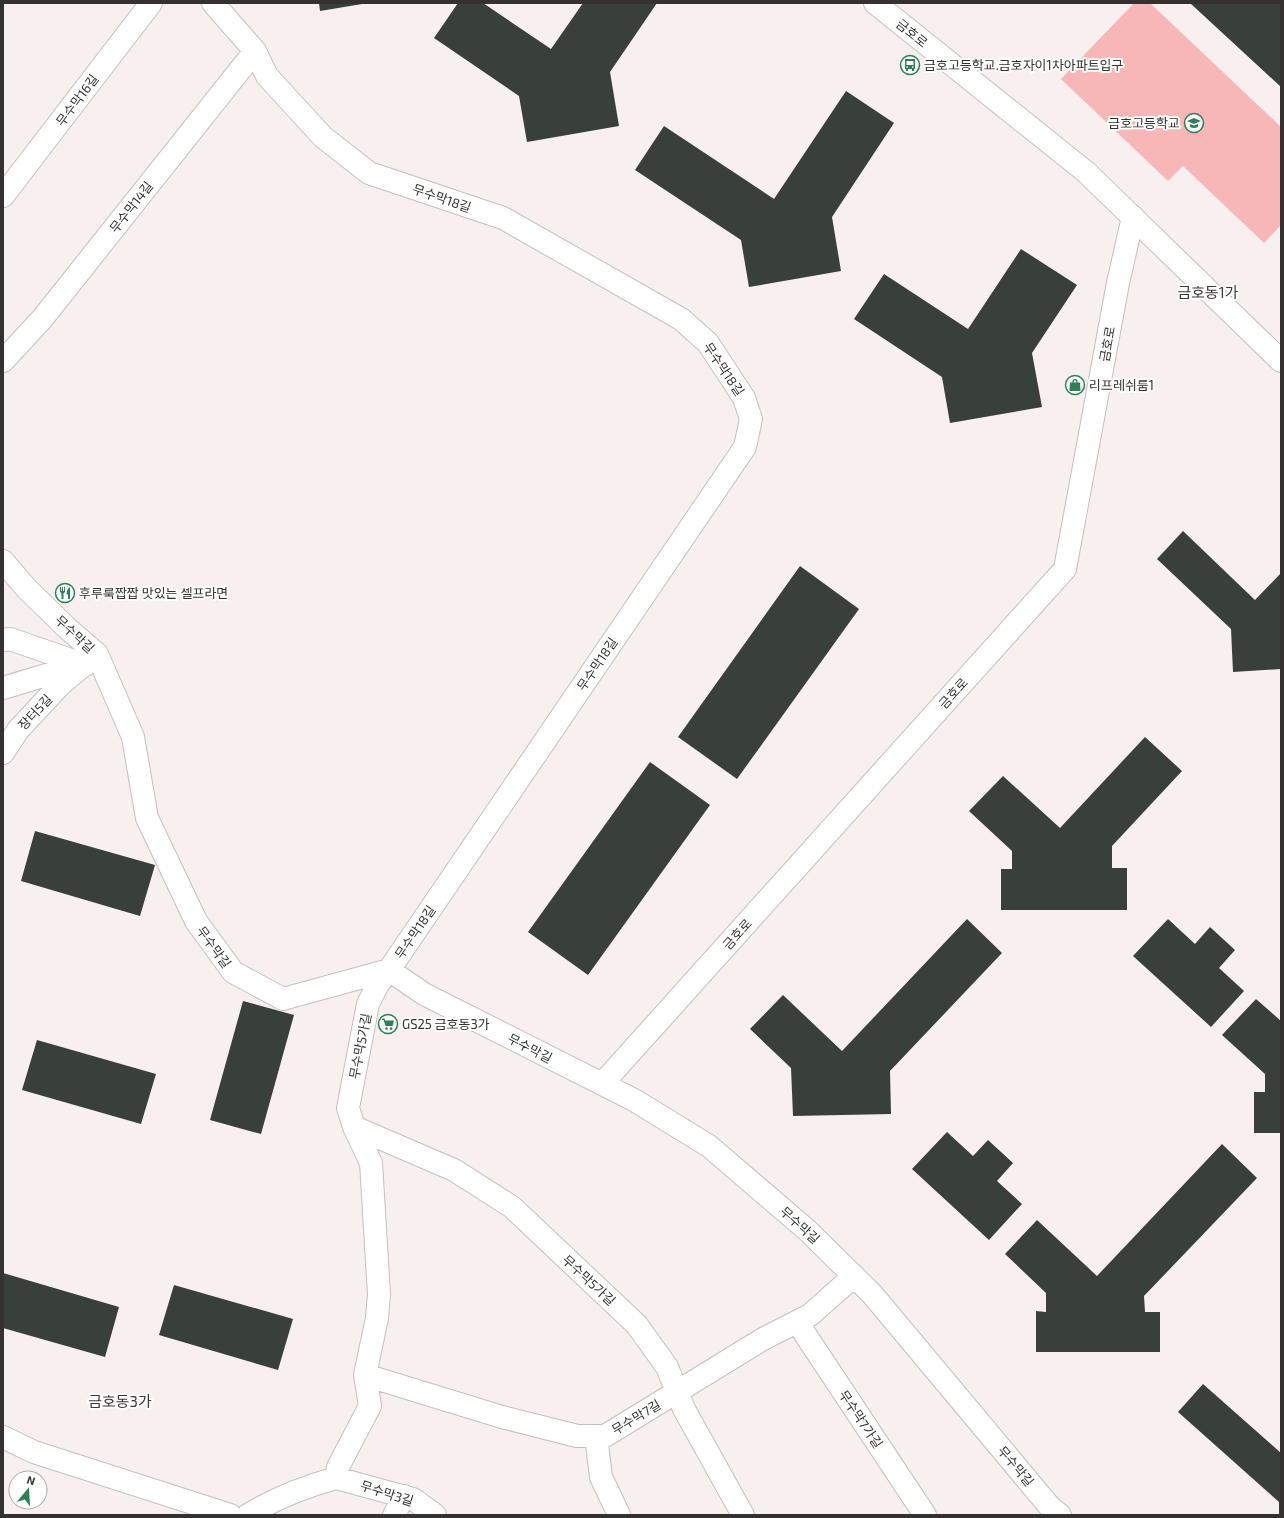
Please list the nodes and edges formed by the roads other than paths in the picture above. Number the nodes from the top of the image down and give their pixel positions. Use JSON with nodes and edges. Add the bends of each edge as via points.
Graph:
{"nodes":[{"id":1,"x":150,"y":3,"type":"edge"},
{"id":2,"x":213,"y":3,"type":"edge"},
{"id":3,"x":875,"y":3,"type":"edge"},
{"id":4,"x":255,"y":51,"type":"junction"},
{"id":5,"x":3,"y":196,"type":"edge"},
{"id":6,"x":1132,"y":217,"type":"junction"},
{"id":7,"x":3,"y":361,"type":"edge"},
{"id":8,"x":1281,"y":361,"type":"edge"},
{"id":9,"x":3,"y":561,"type":"edge"},
{"id":10,"x":3,"y":640,"type":"edge"},
{"id":11,"x":84,"y":665,"type":"junction"},
{"id":12,"x":3,"y":688,"type":"edge"},
{"id":13,"x":3,"y":753,"type":"edge"},
{"id":14,"x":389,"y":970,"type":"junction"},
{"id":15,"x":602,"y":1084,"type":"junction"},
{"id":16,"x":354,"y":1127,"type":"junction"},
{"id":17,"x":854,"y":1276,"type":"junction"},
{"id":18,"x":797,"y":1322,"type":"junction"},
{"id":19,"x":365,"y":1375,"type":"junction"},
{"id":20,"x":678,"y":1392,"type":"junction"},
{"id":21,"x":596,"y":1436,"type":"junction"},
{"id":22,"x":3,"y":1437,"type":"edge"},
{"id":23,"x":336,"y":1478,"type":"junction"},
{"id":24,"x":399,"y":1506,"type":"edge"},
{"id":25,"x":230,"y":1515,"type":"edge"},
{"id":26,"x":248,"y":1515,"type":"edge"},
{"id":27,"x":435,"y":1515,"type":"edge"},
{"id":28,"x":619,"y":1515,"type":"edge"},
{"id":29,"x":744,"y":1515,"type":"edge"},
{"id":30,"x":925,"y":1515,"type":"edge"},
{"id":31,"x":1060,"y":1515,"type":"edge"}],
"edges":[{"from":1,"to":5,"type":"street","name":"무수막16길"},
{"from":2,"to":4,"type":"street","name":"무수막18길"},
{"from":3,"to":6,"type":"street","name":"금호로","via":[[1086,172]]},
{"from":4,"to":7,"type":"street","name":"무수막14길","via":[[42,319]]},
{"from":4,"to":14,"type":"street","name":"무수막18길","via":[[266,76],[323,137],[369,173],[503,218],[681,319],[708,342],[744,398],[751,419],[745,447]]},
{"from":6,"to":8,"type":"street","name":"금호로"},
{"from":6,"to":15,"type":"street","name":"금호로","via":[[1065,569]]},
{"from":9,"to":11,"type":"street","name":"무수막길","via":[[67,628]]},
{"from":10,"to":11,"type":"street","via":[[10,639]]},
{"from":11,"to":12,"type":"street","name":"장터5길"},
{"from":11,"to":13,"type":"street","name":"장터5길","via":[[61,684],[18,730]]},
{"from":11,"to":14,"type":"street","name":"무수막길","via":[[133,737],[147,818],[196,921],[233,972],[283,999]]},
{"from":14,"to":15,"type":"street","name":"무수막길","via":[[424,994]]},
{"from":14,"to":16,"type":"street","name":"무수막5가길","via":[[378,984],[368,1004],[348,1108]]},
{"from":15,"to":17,"type":"street","name":"무수막길","via":[[634,1100],[709,1146],[808,1230]]},
{"from":16,"to":19,"type":"street","name":"무수막5가길","via":[[371,1163],[379,1294]]},
{"from":16,"to":20,"type":"street","name":"무수막5가길","via":[[454,1170],[512,1207],[637,1325],[667,1367]]},
{"from":17,"to":18,"type":"street","name":"무수막7길","via":[[810,1315]]},
{"from":17,"to":31,"type":"street","name":"무수막길","via":[[872,1294],[1050,1507]]},
{"from":18,"to":20,"type":"street","name":"무수막7길","via":[[763,1339]]},
{"from":18,"to":30,"type":"street","name":"무수막7가길"},
{"from":19,"to":21,"type":"street","name":"무수막7길","via":[[502,1417],[577,1436]]},
{"from":19,"to":23,"type":"street","name":"무수막5가길","via":[[370,1406],[338,1467]]},
{"from":20,"to":21,"type":"street","name":"무수막7길","via":[[605,1436]]},
{"from":20,"to":29,"type":"street","name":"무수막5가길","via":[[684,1409]]},
{"from":21,"to":28,"type":"street","via":[[602,1477]]},
{"from":22,"to":25,"type":"street","via":[[34,1452]]},
{"from":23,"to":24,"type":"street","name":"무수막3길"},
{"from":23,"to":26,"type":"street","via":[[305,1486]]},
{"from":24,"to":27,"type":"street","name":"무수막3길","via":[[413,1499]]}]}
